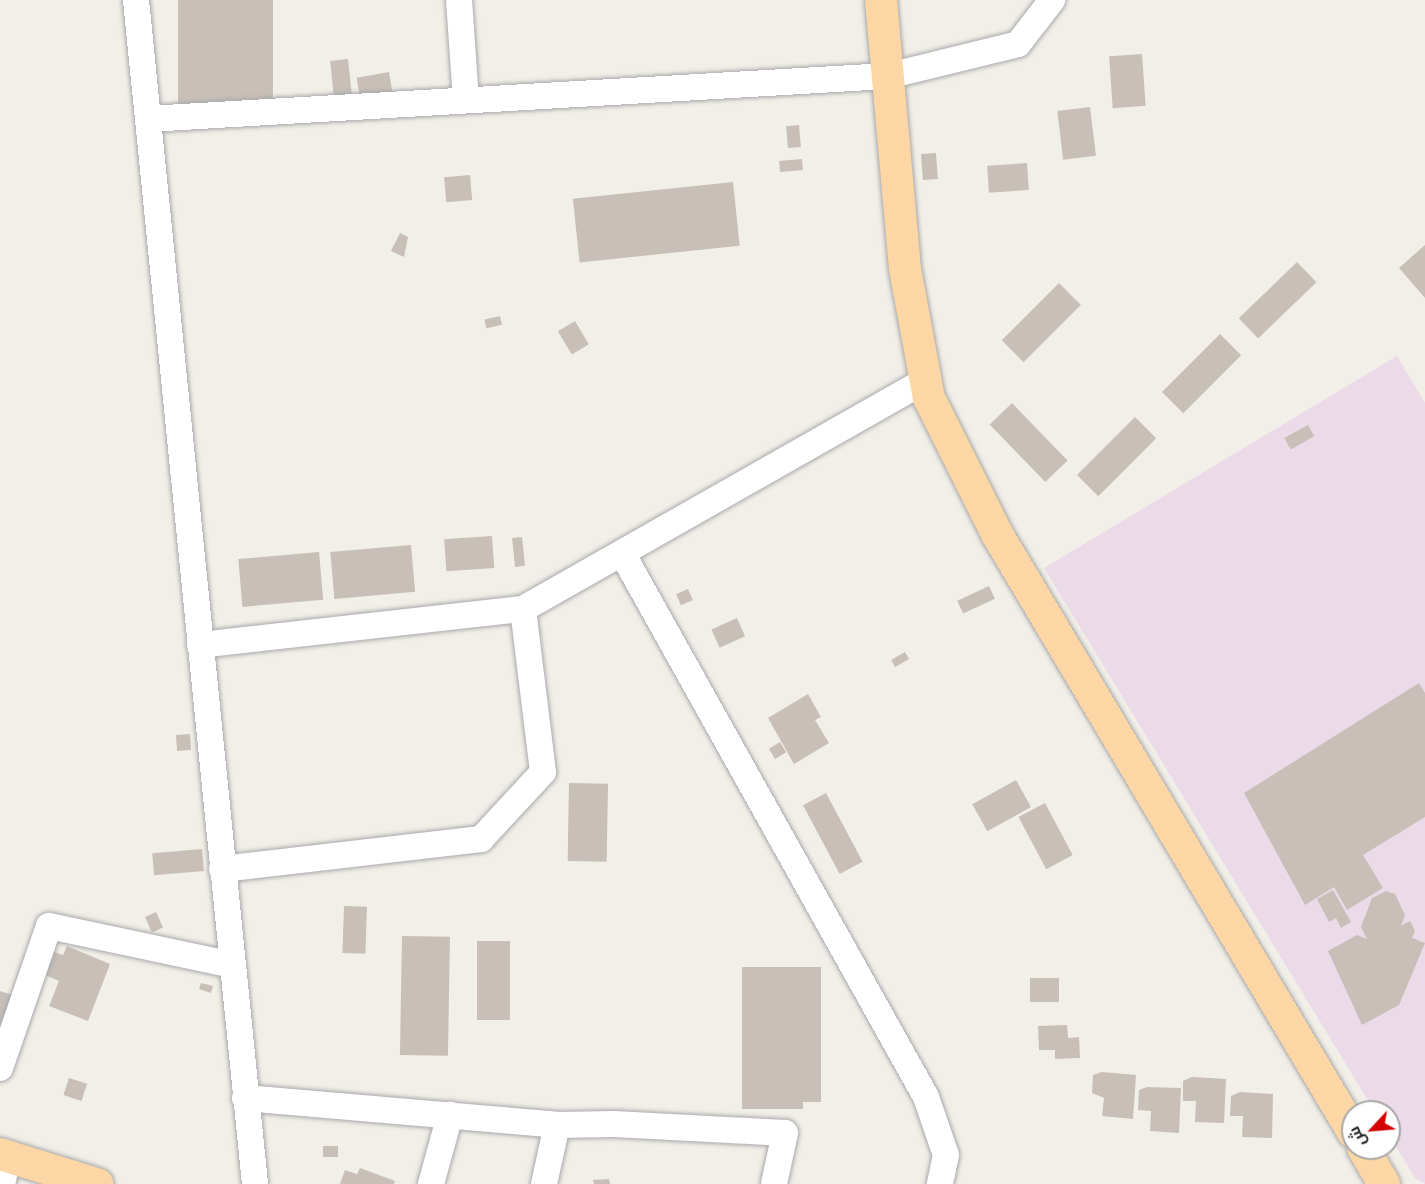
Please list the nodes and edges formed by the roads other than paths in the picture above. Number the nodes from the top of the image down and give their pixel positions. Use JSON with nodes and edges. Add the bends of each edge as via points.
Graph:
{"nodes":[{"id":1,"x":136,"y":0,"type":"edge"},
{"id":2,"x":459,"y":0,"type":"edge"},
{"id":3,"x":880,"y":0,"type":"edge"},
{"id":4,"x":1052,"y":0,"type":"edge"},
{"id":5,"x":888,"y":76,"type":"junction"},
{"id":6,"x":466,"y":100,"type":"junction"},
{"id":7,"x":148,"y":119,"type":"junction"},
{"id":8,"x":926,"y":380,"type":"junction"},
{"id":9,"x":622,"y":553,"type":"junction"},
{"id":10,"x":523,"y":609,"type":"junction"},
{"id":11,"x":200,"y":645,"type":"junction"},
{"id":12,"x":222,"y":869,"type":"junction"},
{"id":13,"x":232,"y":965,"type":"junction"},
{"id":14,"x":0,"y":1068,"type":"edge"},
{"id":15,"x":245,"y":1098,"type":"junction"},
{"id":16,"x":1341,"y":1112,"type":"edge"},
{"id":17,"x":450,"y":1115,"type":"junction"},
{"id":18,"x":557,"y":1125,"type":"junction"},
{"id":19,"x":1370,"y":1160,"type":"edge"},
{"id":20,"x":3,"y":1165,"type":"edge"},
{"id":21,"x":97,"y":1184,"type":"edge"},
{"id":22,"x":255,"y":1184,"type":"edge"},
{"id":23,"x":431,"y":1184,"type":"edge"},
{"id":24,"x":544,"y":1184,"type":"edge"},
{"id":25,"x":774,"y":1184,"type":"edge"},
{"id":26,"x":940,"y":1184,"type":"edge"},
{"id":27,"x":1384,"y":1184,"type":"edge"}],
"edges":[{"from":1,"to":7,"type":"street"},
{"from":2,"to":6,"type":"street"},
{"from":3,"to":5,"type":"main road"},
{"from":4,"to":5,"type":"street","via":[[1018,44]]},
{"from":5,"to":6,"type":"street"},
{"from":5,"to":8,"type":"main road","via":[[906,269]]},
{"from":6,"to":7,"type":"street"},
{"from":7,"to":11,"type":"street"},
{"from":8,"to":9,"type":"street"},
{"from":8,"to":16,"type":"main road","via":[[929,398],[996,534]]},
{"from":9,"to":10,"type":"street"},
{"from":9,"to":26,"type":"street","via":[[926,1097],[946,1155]]},
{"from":10,"to":11,"type":"street"},
{"from":10,"to":12,"type":"street","via":[[543,772],[481,839]]},
{"from":11,"to":12,"type":"street"},
{"from":12,"to":13,"type":"street"},
{"from":13,"to":14,"type":"street","via":[[49,926]]},
{"from":13,"to":15,"type":"street"},
{"from":15,"to":17,"type":"street"},
{"from":15,"to":22,"type":"street"},
{"from":17,"to":18,"type":"street"},
{"from":17,"to":23,"type":"street"},
{"from":18,"to":24,"type":"street"},
{"from":18,"to":25,"type":"street","via":[[785,1132]]},
{"from":19,"to":27,"type":"main road"},
{"from":20,"to":21,"type":"main road"}]}
